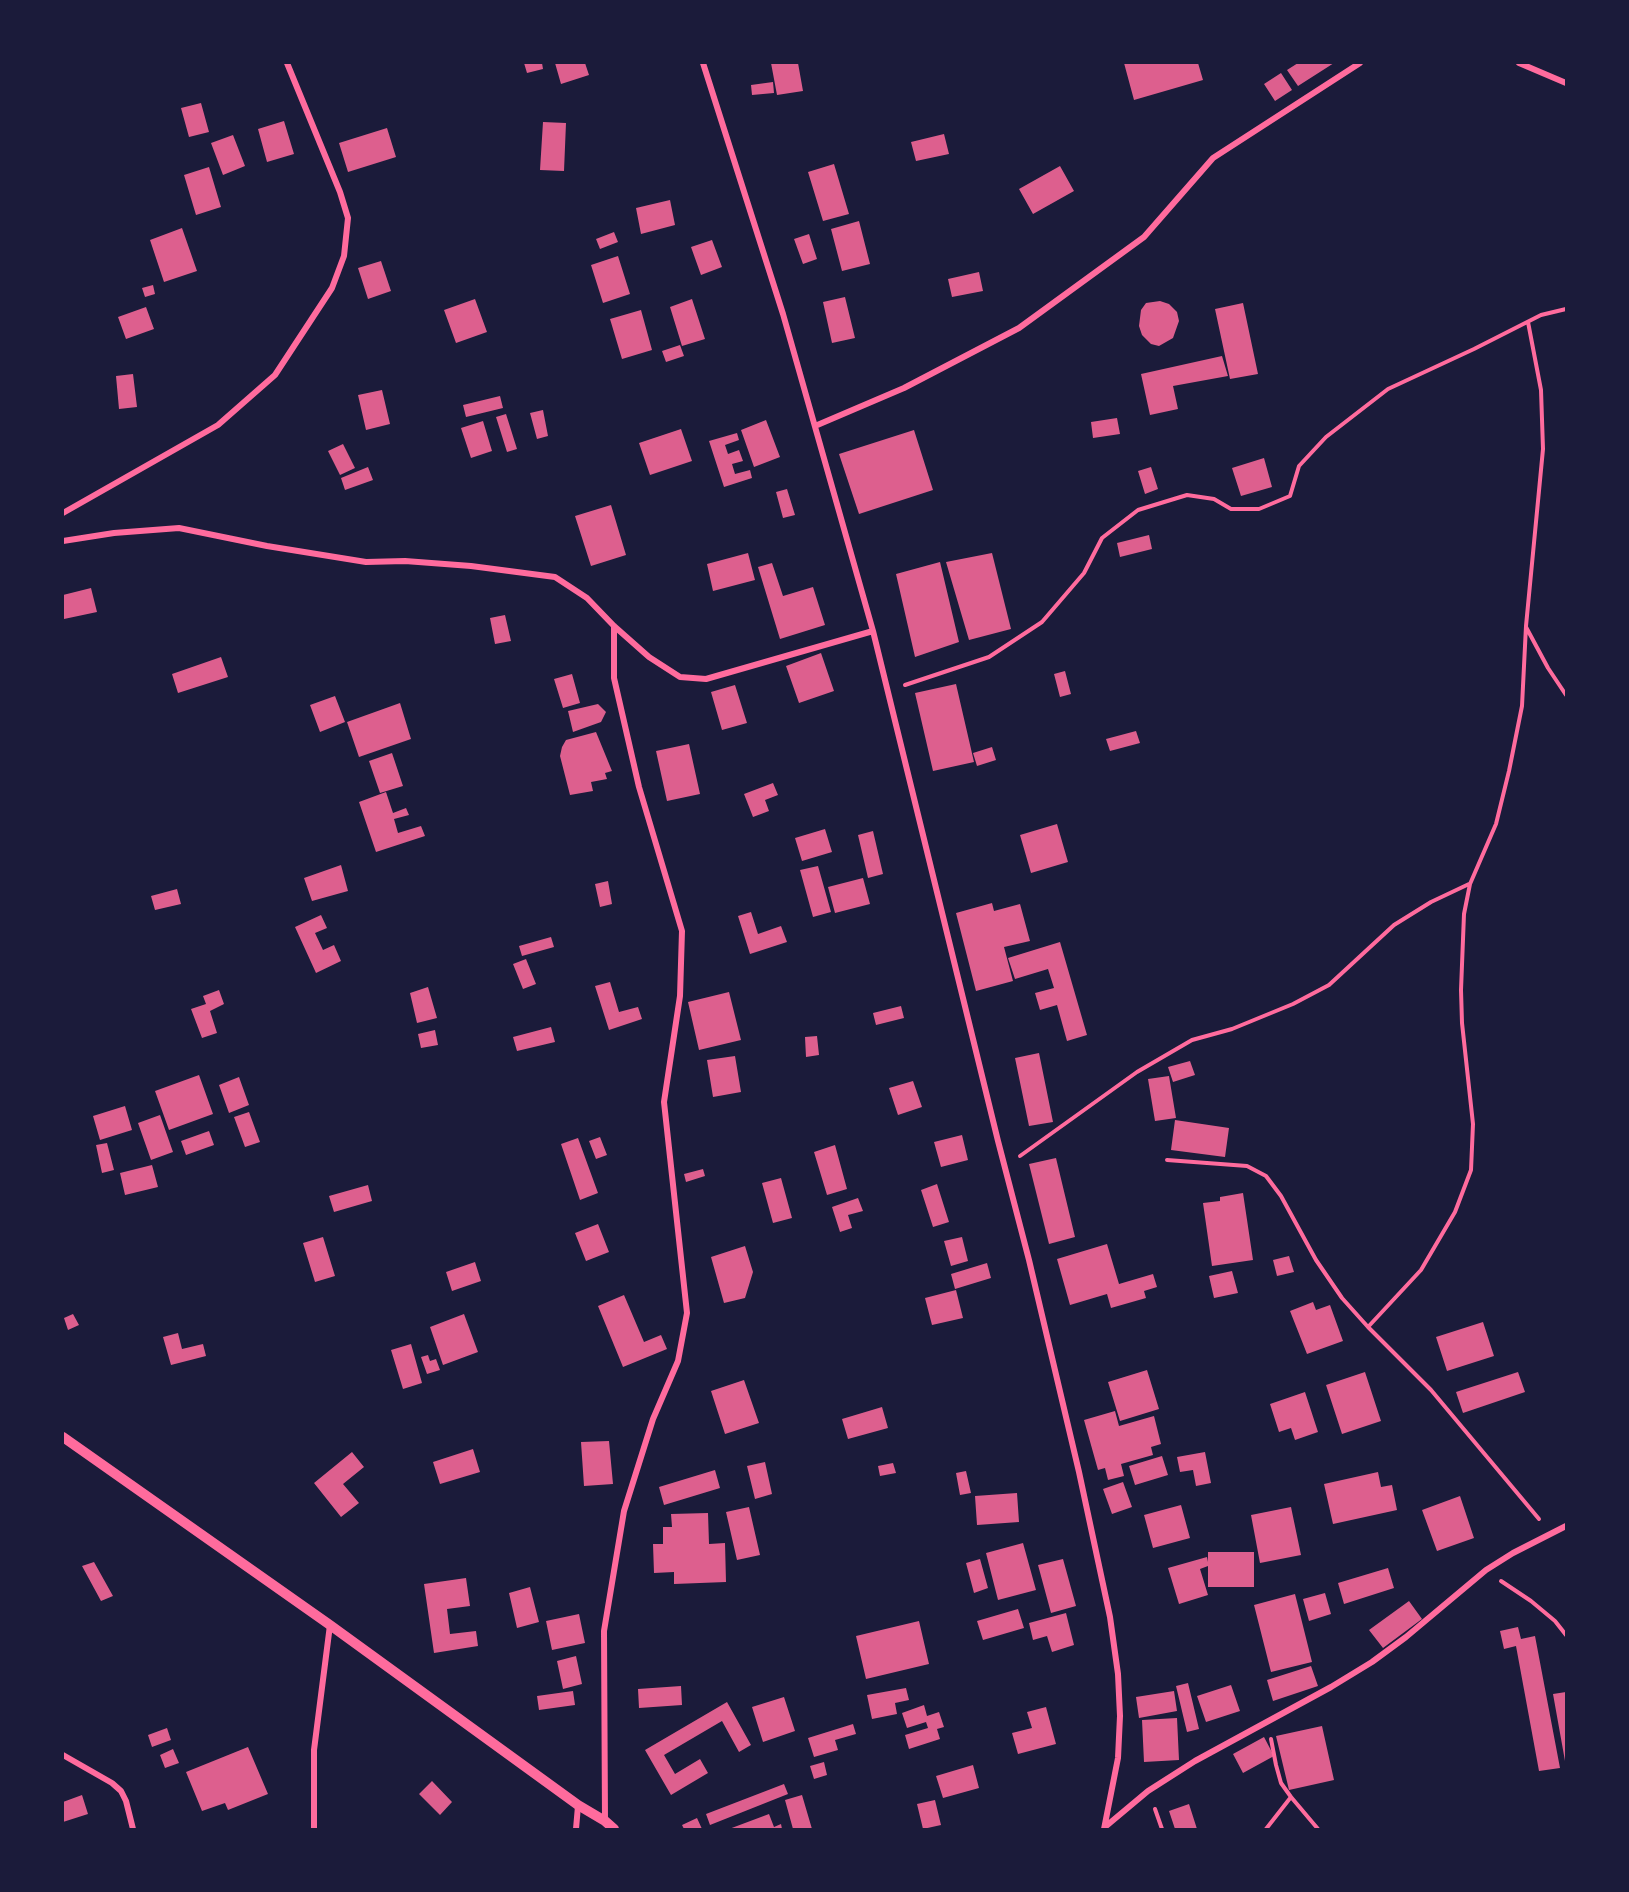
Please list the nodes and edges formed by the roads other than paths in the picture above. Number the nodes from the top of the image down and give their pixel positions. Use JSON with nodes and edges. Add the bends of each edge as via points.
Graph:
{"nodes":[{"id":1,"x":287,"y":63,"type":"edge"},
{"id":2,"x":703,"y":63,"type":"edge"},
{"id":3,"x":1360,"y":63,"type":"edge"},
{"id":4,"x":1519,"y":63,"type":"edge"},
{"id":5,"x":1566,"y":83,"type":"edge"},
{"id":6,"x":815,"y":426,"type":"junction"},
{"id":7,"x":63,"y":513,"type":"edge"},
{"id":8,"x":63,"y":541,"type":"edge"},
{"id":9,"x":614,"y":626,"type":"junction"},
{"id":10,"x":873,"y":631,"type":"junction"},
{"id":11,"x":63,"y":1437,"type":"edge"},
{"id":12,"x":1566,"y":1526,"type":"edge"},
{"id":13,"x":330,"y":1625,"type":"junction"},
{"id":14,"x":63,"y":1755,"type":"edge"},
{"id":15,"x":579,"y":1805,"type":"junction"},
{"id":16,"x":605,"y":1821,"type":"junction"},
{"id":17,"x":1104,"y":1828,"type":"edge"},
{"id":18,"x":133,"y":1829,"type":"edge"},
{"id":19,"x":314,"y":1829,"type":"edge"},
{"id":20,"x":576,"y":1829,"type":"edge"},
{"id":21,"x":614,"y":1829,"type":"edge"}],
"edges":[{"from":1,"to":7,"type":"street","via":[[348,218],[344,256],[332,288],[275,375],[218,425]]},
{"from":2,"to":6,"type":"street","via":[[787,324]]},
{"from":3,"to":6,"type":"street","via":[[1213,158],[1144,237],[1019,328],[904,388]]},
{"from":4,"to":5,"type":"street"},
{"from":6,"to":10,"type":"street"},
{"from":8,"to":9,"type":"street","via":[[179,528],[366,562],[471,566],[555,577],[587,598]]},
{"from":9,"to":10,"type":"street","via":[[649,657],[680,677],[706,679]]},
{"from":9,"to":16,"type":"street","via":[[616,687],[639,787],[682,931],[680,996],[664,1102],[687,1312],[678,1361],[653,1419],[624,1511],[604,1631]]},
{"from":10,"to":17,"type":"street","via":[[1054,1363],[1110,1617],[1120,1716],[1118,1758]]},
{"from":11,"to":13,"type":"street"},
{"from":12,"to":17,"type":"street","via":[[1486,1570],[1372,1662],[1195,1761],[1148,1791]]},
{"from":13,"to":15,"type":"street"},
{"from":13,"to":19,"type":"street","via":[[315,1750]]},
{"from":14,"to":18,"type":"street","via":[[121,1791]]},
{"from":15,"to":16,"type":"street"},
{"from":15,"to":20,"type":"street"},
{"from":16,"to":21,"type":"street"}]}
